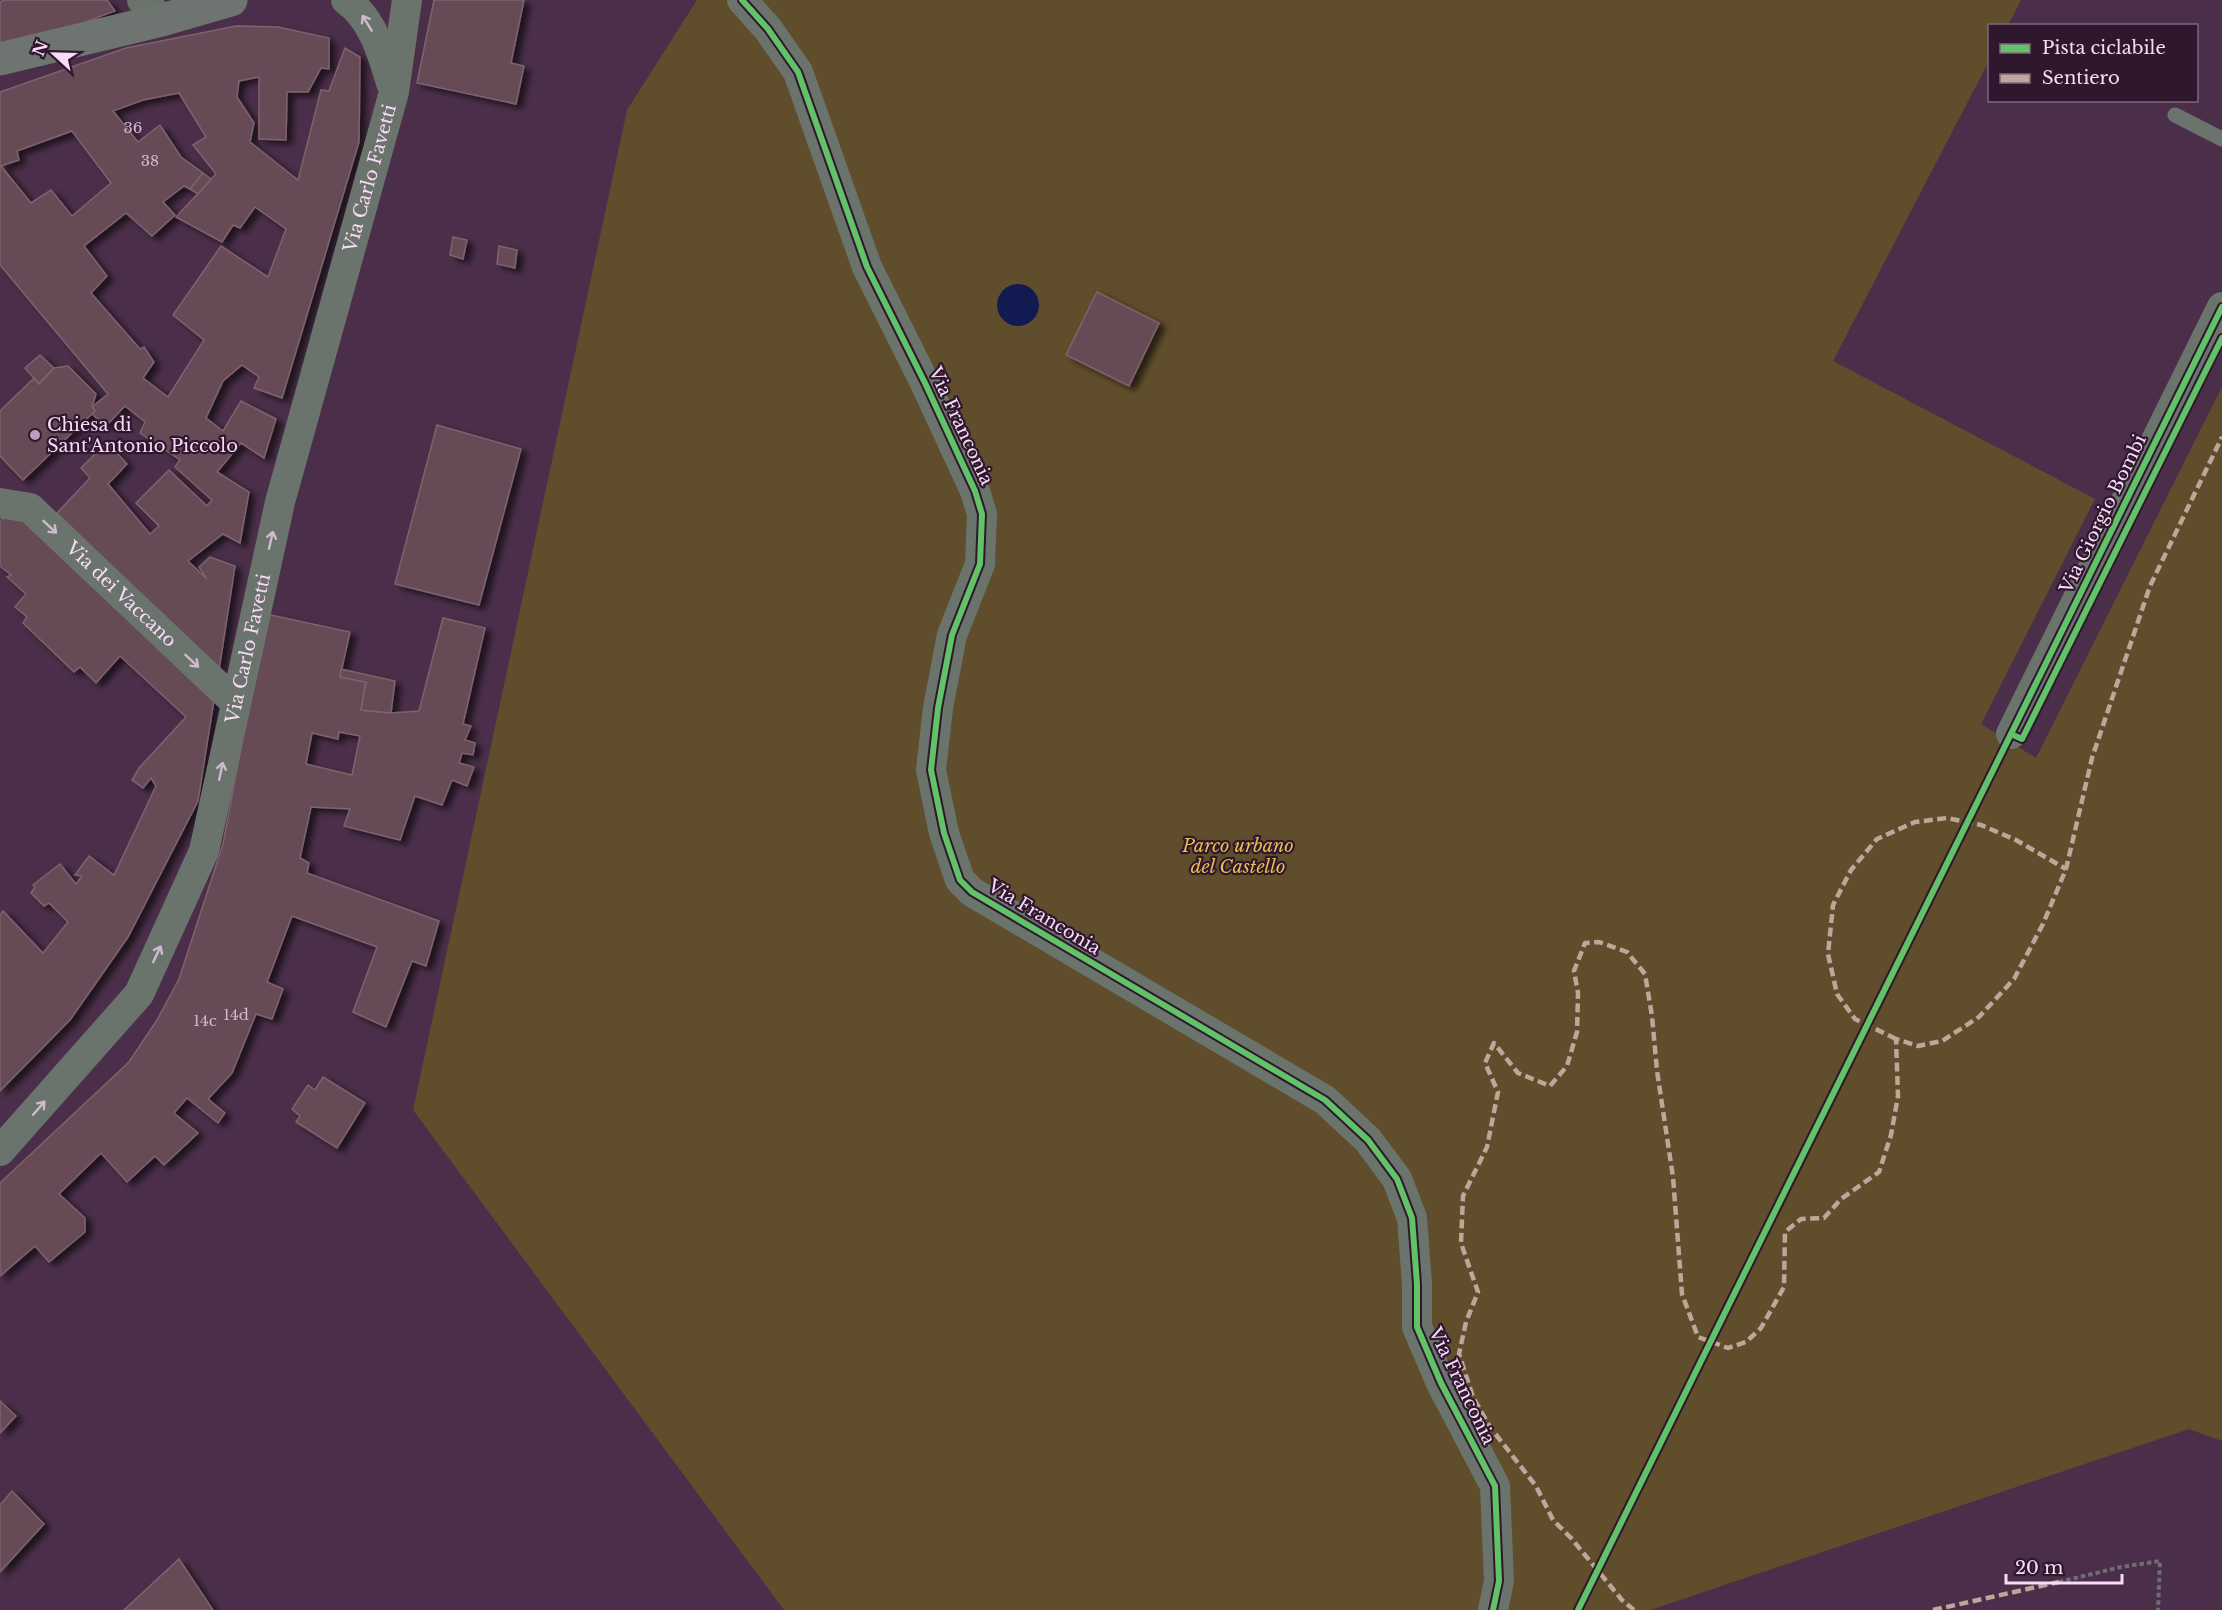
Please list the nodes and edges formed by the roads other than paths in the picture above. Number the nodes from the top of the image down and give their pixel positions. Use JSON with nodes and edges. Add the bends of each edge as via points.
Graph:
{"nodes":[{"id":1,"x":231,"y":0,"type":"edge"},
{"id":2,"x":346,"y":0,"type":"edge"},
{"id":3,"x":407,"y":0,"type":"edge"},
{"id":4,"x":742,"y":0,"type":"edge"},
{"id":5,"x":152,"y":10,"type":"edge"},
{"id":6,"x":0,"y":59,"type":"edge"},
{"id":7,"x":394,"y":92,"type":"junction"},
{"id":8,"x":2175,"y":115,"type":"dead end"},
{"id":9,"x":2222,"y":139,"type":"edge"},
{"id":10,"x":2222,"y":307,"type":"edge"},
{"id":11,"x":0,"y":502,"type":"edge"},
{"id":12,"x":235,"y":702,"type":"junction"},
{"id":13,"x":2011,"y":734,"type":"dead end"},
{"id":14,"x":2,"y":1145,"type":"edge"},
{"id":15,"x":1493,"y":1610,"type":"edge"}],
"edges":[{"from":1,"to":5,"type":"main road"},
{"from":7,"to":2,"type":"street","name":"Via Carlo Favetti","one_way":true,"via":[[380,45],[358,8]]},
{"from":3,"to":7,"type":"street","name":"Via Carlo Favetti"},
{"from":4,"to":15,"type":"street","name":"Via Franconia","via":[[798,72],[867,267],[970,480],[982,514],[980,564],[952,634],[931,770],[944,833],[960,879],[972,892],[1325,1100],[1368,1140],[1397,1179],[1412,1218],[1417,1327],[1441,1383],[1495,1486],[1499,1581]]},
{"from":5,"to":6,"type":"main road"},
{"from":12,"to":7,"type":"street","name":"Via Carlo Favetti","one_way":true,"via":[[280,502]]},
{"from":8,"to":9,"type":"lane"},
{"from":10,"to":13,"type":"street","name":"Via Giorgio Bombi"},
{"from":11,"to":12,"type":"street","name":"Via dei Vaccano","one_way":true,"via":[[30,508]]},
{"from":14,"to":12,"type":"street","name":"Via Carlo Favetti","one_way":true,"via":[[139,994],[204,851]]}]}
